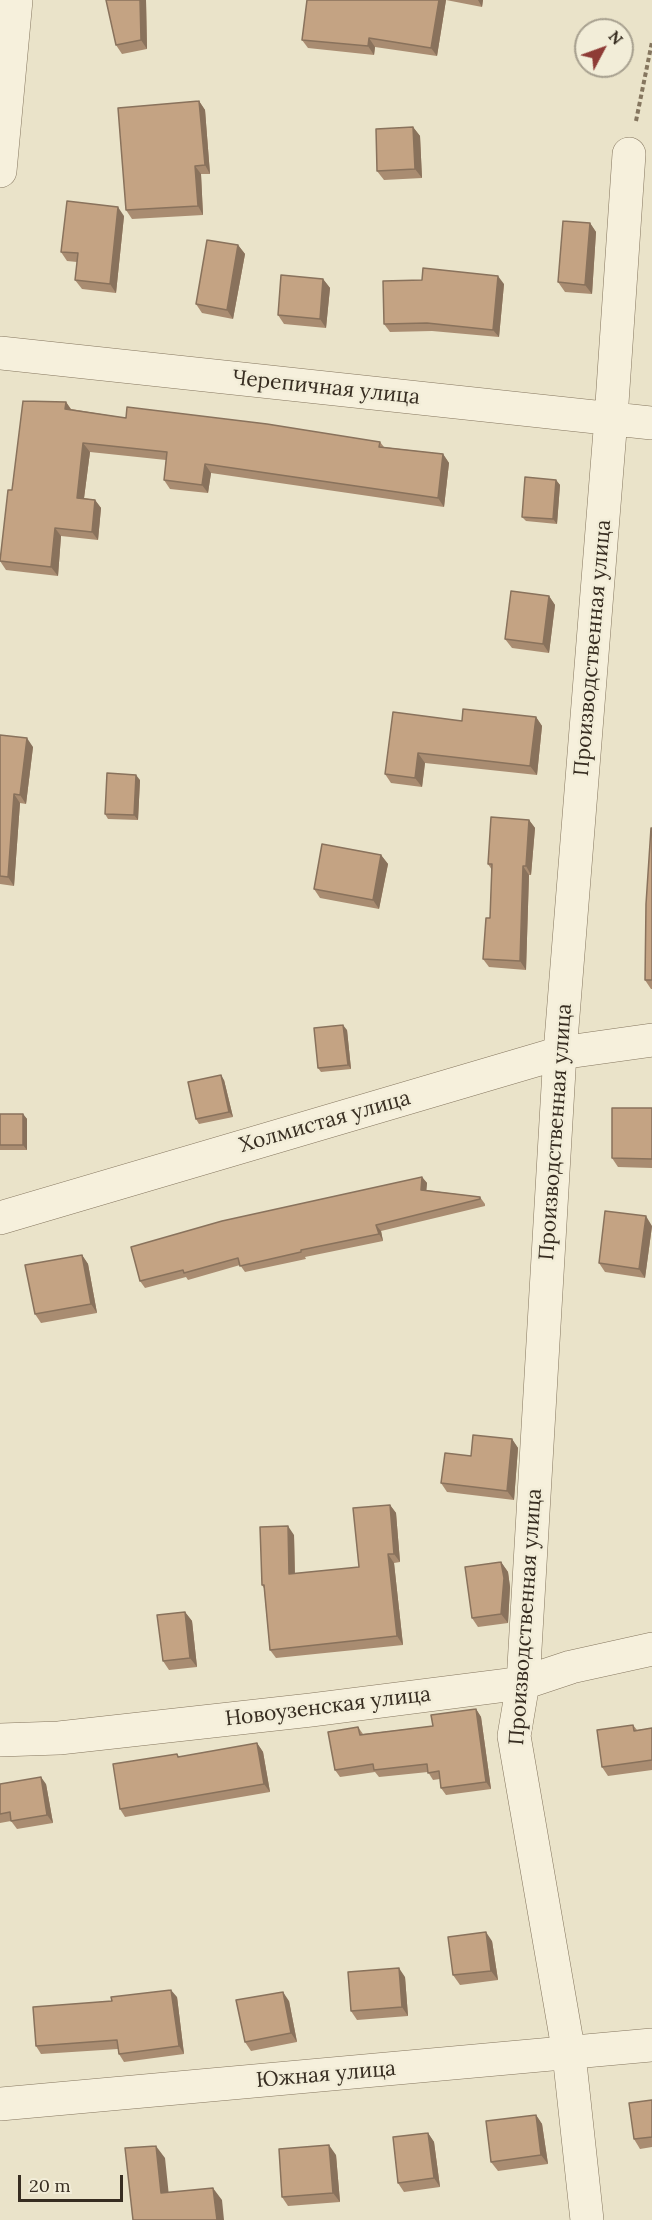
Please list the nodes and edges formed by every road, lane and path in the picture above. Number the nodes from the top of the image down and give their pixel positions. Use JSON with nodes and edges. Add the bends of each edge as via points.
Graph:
{"nodes":[{"id":1,"x":16,"y":0,"type":"edge"},
{"id":2,"x":652,"y":42,"type":"edge"},
{"id":3,"x":629,"y":154,"type":"joint"},
{"id":4,"x":0,"y":171,"type":"edge"},
{"id":5,"x":0,"y":353,"type":"edge"},
{"id":6,"x":611,"y":418,"type":"junction"},
{"id":7,"x":652,"y":423,"type":"edge"},
{"id":8,"x":652,"y":1040,"type":"edge"},
{"id":9,"x":560,"y":1053,"type":"junction"},
{"id":10,"x":0,"y":1218,"type":"edge"},
{"id":11,"x":652,"y":1649,"type":"edge"},
{"id":12,"x":523,"y":1683,"type":"junction"},
{"id":13,"x":0,"y":1740,"type":"edge"},
{"id":14,"x":652,"y":2045,"type":"edge"},
{"id":15,"x":569,"y":2054,"type":"junction"},
{"id":16,"x":0,"y":2104,"type":"edge"},
{"id":17,"x":587,"y":2220,"type":"edge"}],
"edges":[{"from":1,"to":4,"type":"street"},
{"from":2,"to":3,"type":"path"},
{"from":3,"to":6,"type":"street","name":"Производственная улица"},
{"from":5,"to":6,"type":"street","name":"Черепичная улица"},
{"from":6,"to":7,"type":"street","name":"Черепичная улица"},
{"from":6,"to":9,"type":"street","name":"Производственная улица"},
{"from":8,"to":9,"type":"street","name":"Холмистая улица"},
{"from":9,"to":10,"type":"street","name":"Холмистая улица"},
{"from":9,"to":12,"type":"street","name":"Производственная улица"},
{"from":11,"to":12,"type":"street","name":"Новоузенская улица","via":[[571,1667]]},
{"from":12,"to":13,"type":"street","name":"Новоузенская улица","via":[[151,1728]]},
{"from":12,"to":15,"type":"street","name":"Производственная улица","via":[[514,1736]]},
{"from":14,"to":15,"type":"street","name":"Южная улица"},
{"from":15,"to":16,"type":"street","name":"Южная улица"},
{"from":15,"to":17,"type":"street","name":"Производственная улица"}]}
